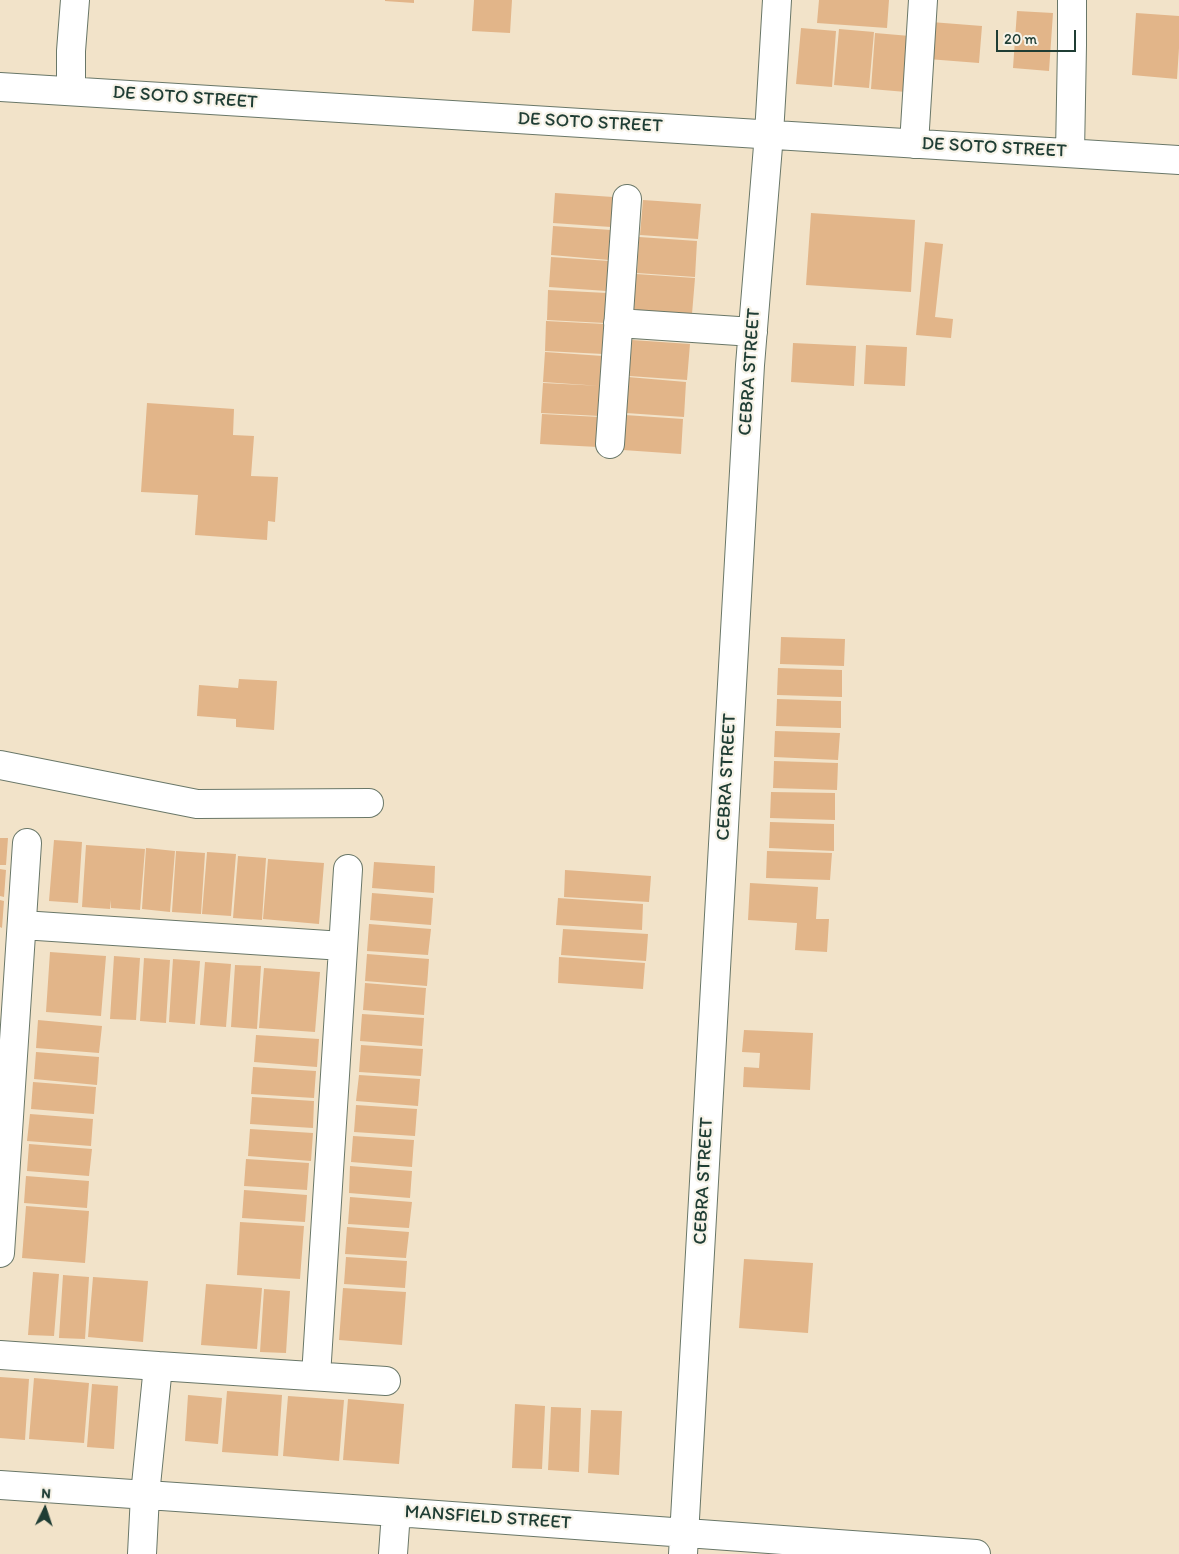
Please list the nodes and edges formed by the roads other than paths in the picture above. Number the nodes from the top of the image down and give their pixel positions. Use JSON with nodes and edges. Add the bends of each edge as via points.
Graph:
{"nodes":[{"id":1,"x":75,"y":0,"type":"edge"},
{"id":2,"x":778,"y":0,"type":"edge"},
{"id":3,"x":923,"y":0,"type":"edge"},
{"id":4,"x":1072,"y":0,"type":"edge"},
{"id":5,"x":0,"y":87,"type":"edge"},
{"id":6,"x":71,"y":91,"type":"junction"},
{"id":7,"x":769,"y":134,"type":"junction"},
{"id":8,"x":914,"y":144,"type":"junction"},
{"id":9,"x":1070,"y":153,"type":"junction"},
{"id":10,"x":1179,"y":160,"type":"edge"},
{"id":11,"x":627,"y":199,"type":"dead end"},
{"id":12,"x":618,"y":323,"type":"junction"},
{"id":13,"x":753,"y":332,"type":"junction"},
{"id":14,"x":610,"y":444,"type":"dead end"},
{"id":15,"x":0,"y":765,"type":"edge"},
{"id":16,"x":369,"y":803,"type":"dead end"},
{"id":17,"x":27,"y":844,"type":"dead end"},
{"id":18,"x":348,"y":869,"type":"dead end"},
{"id":19,"x":22,"y":925,"type":"junction"},
{"id":20,"x":343,"y":946,"type":"junction"},
{"id":21,"x":0,"y":1253,"type":"edge"},
{"id":22,"x":0,"y":1355,"type":"edge"},
{"id":23,"x":158,"y":1366,"type":"junction"},
{"id":24,"x":316,"y":1376,"type":"junction"},
{"id":25,"x":386,"y":1381,"type":"dead end"},
{"id":26,"x":0,"y":1485,"type":"edge"},
{"id":27,"x":145,"y":1495,"type":"junction"},
{"id":28,"x":396,"y":1512,"type":"junction"},
{"id":29,"x":683,"y":1543,"type":"edge"},
{"id":30,"x":943,"y":1553,"type":"edge"},
{"id":31,"x":142,"y":1554,"type":"edge"},
{"id":32,"x":393,"y":1554,"type":"edge"},
{"id":33,"x":976,"y":1554,"type":"edge"}],
"edges":[{"from":1,"to":6,"type":"street"},
{"from":2,"to":7,"type":"street","name":"CEBRA STREET"},
{"from":3,"to":8,"type":"street"},
{"from":4,"to":9,"type":"street"},
{"from":5,"to":6,"type":"street","name":"DE SOTO STREET"},
{"from":6,"to":7,"type":"street","name":"DE SOTO STREET"},
{"from":7,"to":8,"type":"street","name":"DE SOTO STREET"},
{"from":7,"to":13,"type":"street","name":"CEBRA STREET"},
{"from":8,"to":9,"type":"street","name":"DE SOTO STREET"},
{"from":9,"to":10,"type":"street","name":"DE SOTO STREET"},
{"from":11,"to":12,"type":"street"},
{"from":12,"to":13,"type":"street"},
{"from":12,"to":14,"type":"street"},
{"from":13,"to":29,"type":"street","name":"CEBRA STREET"},
{"from":15,"to":16,"type":"street","via":[[197,804]]},
{"from":17,"to":19,"type":"street"},
{"from":18,"to":20,"type":"street"},
{"from":19,"to":20,"type":"street"},
{"from":19,"to":21,"type":"street"},
{"from":20,"to":24,"type":"street"},
{"from":22,"to":23,"type":"street"},
{"from":23,"to":24,"type":"street"},
{"from":23,"to":27,"type":"street"},
{"from":24,"to":25,"type":"street"},
{"from":26,"to":27,"type":"street","name":"MANSFIELD STREET"},
{"from":27,"to":28,"type":"street","name":"MANSFIELD STREET"},
{"from":27,"to":31,"type":"street"},
{"from":28,"to":29,"type":"street","name":"MANSFIELD STREET"},
{"from":28,"to":32,"type":"street"},
{"from":29,"to":30,"type":"street","name":"MANSFIELD STREET"},
{"from":30,"to":33,"type":"street","name":"MANSFIELD STREET"}]}
